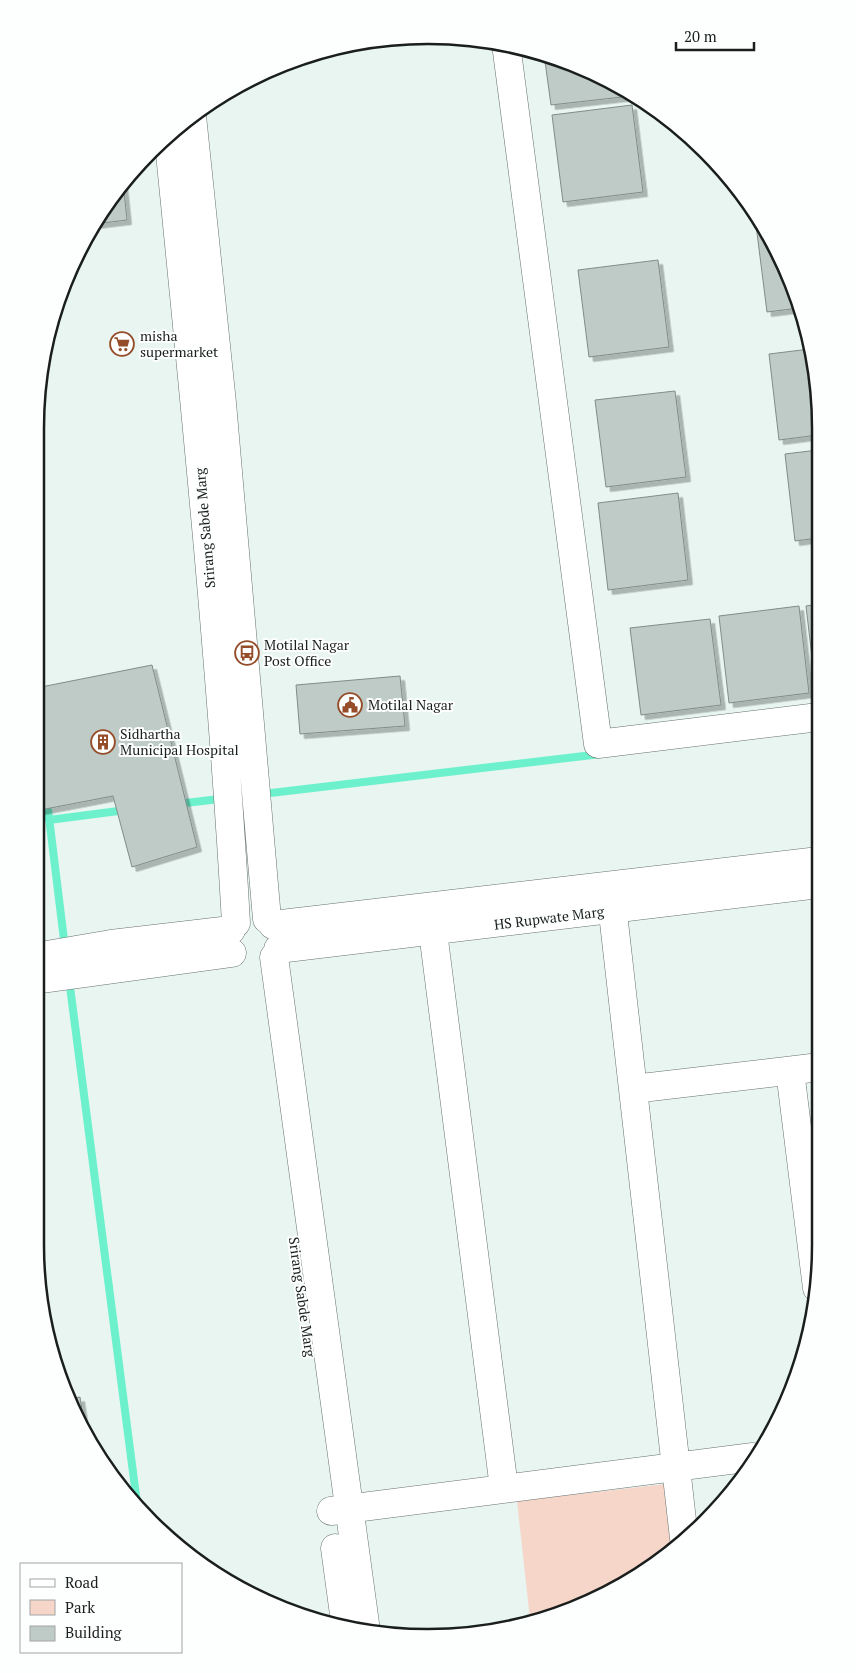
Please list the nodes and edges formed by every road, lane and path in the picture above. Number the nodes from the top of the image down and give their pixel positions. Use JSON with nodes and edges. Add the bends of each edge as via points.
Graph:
{"nodes":[{"id":1,"x":507,"y":52,"type":"edge"},
{"id":2,"x":192,"y":124,"type":"edge"},
{"id":3,"x":170,"y":144,"type":"edge"},
{"id":4,"x":199,"y":311,"type":"junction"},
{"id":5,"x":240,"y":616,"type":"junction"},
{"id":6,"x":213,"y":617,"type":"junction"},
{"id":7,"x":812,"y":717,"type":"edge"},
{"id":8,"x":251,"y":729,"type":"junction"},
{"id":9,"x":223,"y":731,"type":"junction"},
{"id":10,"x":812,"y":862,"type":"edge"},
{"id":11,"x":812,"y":884,"type":"edge"},
{"id":12,"x":611,"y":898,"type":"junction"},
{"id":13,"x":396,"y":924,"type":"junction"},
{"id":14,"x":433,"y":932,"type":"junction"},
{"id":15,"x":233,"y":935,"type":"junction"},
{"id":16,"x":270,"y":943,"type":"junction"},
{"id":17,"x":44,"y":967,"type":"edge"},
{"id":18,"x":812,"y":1069,"type":"edge"},
{"id":19,"x":790,"y":1071,"type":"junction"},
{"id":20,"x":633,"y":1089,"type":"junction"},
{"id":21,"x":812,"y":1247,"type":"edge"},
{"id":22,"x":747,"y":1458,"type":"edge"},
{"id":23,"x":676,"y":1467,"type":"junction"},
{"id":24,"x":504,"y":1488,"type":"junction"},
{"id":25,"x":340,"y":1509,"type":"junction"},
{"id":26,"x":683,"y":1532,"type":"edge"},
{"id":27,"x":346,"y":1620,"type":"edge"},
{"id":28,"x":364,"y":1624,"type":"edge"}],
"edges":[{"from":1,"to":7,"type":"street","via":[[598,744]]},
{"from":2,"to":4,"type":"street"},
{"from":3,"to":4,"type":"street","name":"Srirang Sabde Marg"},
{"from":4,"to":5,"type":"street","name":"Srirang Sabde Marg"},
{"from":4,"to":6,"type":"street","name":"Srirang Sabde Marg"},
{"from":5,"to":6,"type":"street"},
{"from":5,"to":8,"type":"street","name":"Srirang Sabde Marg"},
{"from":6,"to":9,"type":"street","name":"Srirang Sabde Marg"},
{"from":8,"to":9,"type":"street"},
{"from":8,"to":16,"type":"street","name":"Srirang Sabde Marg"},
{"from":9,"to":15,"type":"street","name":"Srirang Sabde Marg"},
{"from":10,"to":12,"type":"street"},
{"from":11,"to":12,"type":"street","name":"HS Rupwate Marg"},
{"from":12,"to":13,"type":"street"},
{"from":12,"to":14,"type":"street","name":"HS Rupwate Marg"},
{"from":12,"to":20,"type":"street"},
{"from":13,"to":14,"type":"street","name":"HS Rupwate Marg"},
{"from":13,"to":16,"type":"street","name":"HS Rupwate Marg"},
{"from":14,"to":24,"type":"street"},
{"from":15,"to":16,"type":"street","name":"HS Rupwate Marg","via":[[252,915]]},
{"from":15,"to":16,"type":"street","via":[[243,964]]},
{"from":15,"to":17,"type":"street","name":"HS Rupwate Marg"},
{"from":16,"to":25,"type":"street","name":"Srirang Sabde Marg","via":[[276,1037]]},
{"from":18,"to":19,"type":"street"},
{"from":19,"to":20,"type":"street"},
{"from":19,"to":21,"type":"street"},
{"from":20,"to":23,"type":"street"},
{"from":22,"to":23,"type":"street"},
{"from":23,"to":24,"type":"street"},
{"from":23,"to":26,"type":"street"},
{"from":24,"to":25,"type":"street"},
{"from":25,"to":27,"type":"street","name":"Srirang Sabde Marg"},
{"from":25,"to":28,"type":"street"}]}
